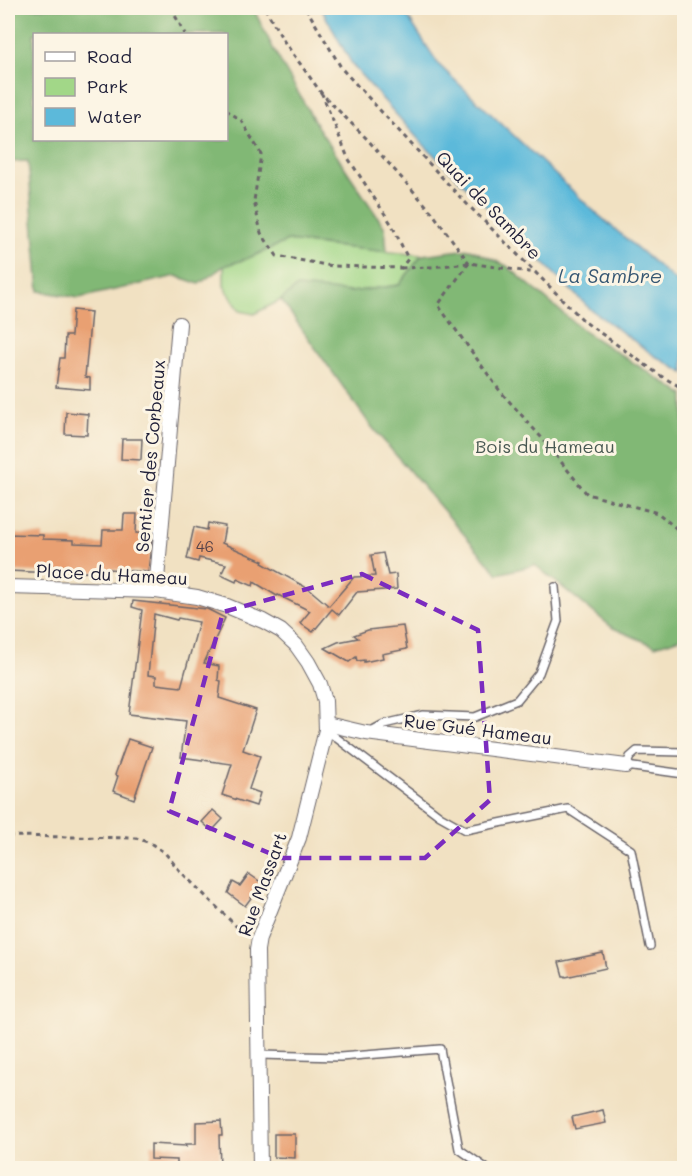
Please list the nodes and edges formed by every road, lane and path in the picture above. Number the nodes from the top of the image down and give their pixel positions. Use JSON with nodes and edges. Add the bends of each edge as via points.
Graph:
{"nodes":[{"id":1,"x":16,"y":8,"type":"edge"},
{"id":2,"x":171,"y":8,"type":"edge"},
{"id":3,"x":266,"y":8,"type":"edge"},
{"id":4,"x":306,"y":8,"type":"edge"},
{"id":5,"x":8,"y":22,"type":"edge"},
{"id":6,"x":184,"y":33,"type":"edge"},
{"id":7,"x":322,"y":94,"type":"junction"},
{"id":8,"x":228,"y":111,"type":"edge"},
{"id":9,"x":469,"y":263,"type":"junction"},
{"id":10,"x":401,"y":268,"type":"junction"},
{"id":11,"x":536,"y":273,"type":"junction"},
{"id":12,"x":179,"y":324,"type":"dead end"},
{"id":13,"x":684,"y":389,"type":"edge"},
{"id":14,"x":684,"y":535,"type":"edge"},
{"id":15,"x":555,"y":587,"type":"dead end"},
{"id":16,"x":8,"y":588,"type":"edge"},
{"id":17,"x":156,"y":591,"type":"junction"},
{"id":18,"x":326,"y":727,"type":"junction"},
{"id":19,"x":366,"y":733,"type":"junction"},
{"id":20,"x":684,"y":752,"type":"edge"},
{"id":21,"x":626,"y":766,"type":"junction"},
{"id":22,"x":684,"y":774,"type":"edge"},
{"id":23,"x":8,"y":836,"type":"edge"},
{"id":24,"x":259,"y":939,"type":"junction"},
{"id":25,"x":650,"y":946,"type":"dead end"},
{"id":26,"x":260,"y":1054,"type":"junction"},
{"id":27,"x":260,"y":1168,"type":"edge"},
{"id":28,"x":486,"y":1168,"type":"edge"}],
"edges":[{"from":1,"to":5,"type":"path"},
{"from":2,"to":6,"type":"path"},
{"from":3,"to":7,"type":"path","via":[[283,40]]},
{"from":4,"to":11,"type":"path","name":"Quai de Sambre","via":[[342,69]]},
{"from":7,"to":9,"type":"path","via":[[424,203]]},
{"from":7,"to":10,"type":"path","via":[[348,158],[392,225],[408,259]]},
{"from":8,"to":10,"type":"path","via":[[241,120],[261,154],[254,201],[261,233],[277,256],[332,266]]},
{"from":9,"to":10,"type":"path"},
{"from":9,"to":11,"type":"path"},
{"from":9,"to":14,"type":"path","via":[[438,305],[500,391],[587,494],[658,513]]},
{"from":11,"to":13,"type":"path","name":"Quai de Sambre","via":[[585,322]]},
{"from":12,"to":17,"type":"street","name":"Sentier des Corbeaux"},
{"from":15,"to":19,"type":"lane","via":[[558,621],[539,673],[517,700],[475,717],[423,715],[384,724]]},
{"from":16,"to":17,"type":"street","name":"Place du Hameau"},
{"from":17,"to":18,"type":"street","name":"Place du Hameau","via":[[227,606],[281,631],[296,645],[320,684],[326,701]]},
{"from":18,"to":19,"type":"street","name":"Rue Gué Hameau"},
{"from":18,"to":24,"type":"street","name":"Rue Massart","via":[[299,837]]},
{"from":18,"to":25,"type":"lane","via":[[440,816],[465,830],[568,809],[631,850]]},
{"from":19,"to":21,"type":"street","name":"Rue Gué Hameau"},
{"from":20,"to":21,"type":"lane","via":[[637,752]]},
{"from":21,"to":22,"type":"lane"},
{"from":23,"to":24,"type":"path","via":[[136,838],[150,843],[165,853],[237,927]]},
{"from":24,"to":26,"type":"street","name":"Rue Massart"},
{"from":26,"to":27,"type":"street","name":"Rue Massart"},
{"from":26,"to":28,"type":"lane","via":[[340,1057],[440,1049],[459,1149]]}]}
